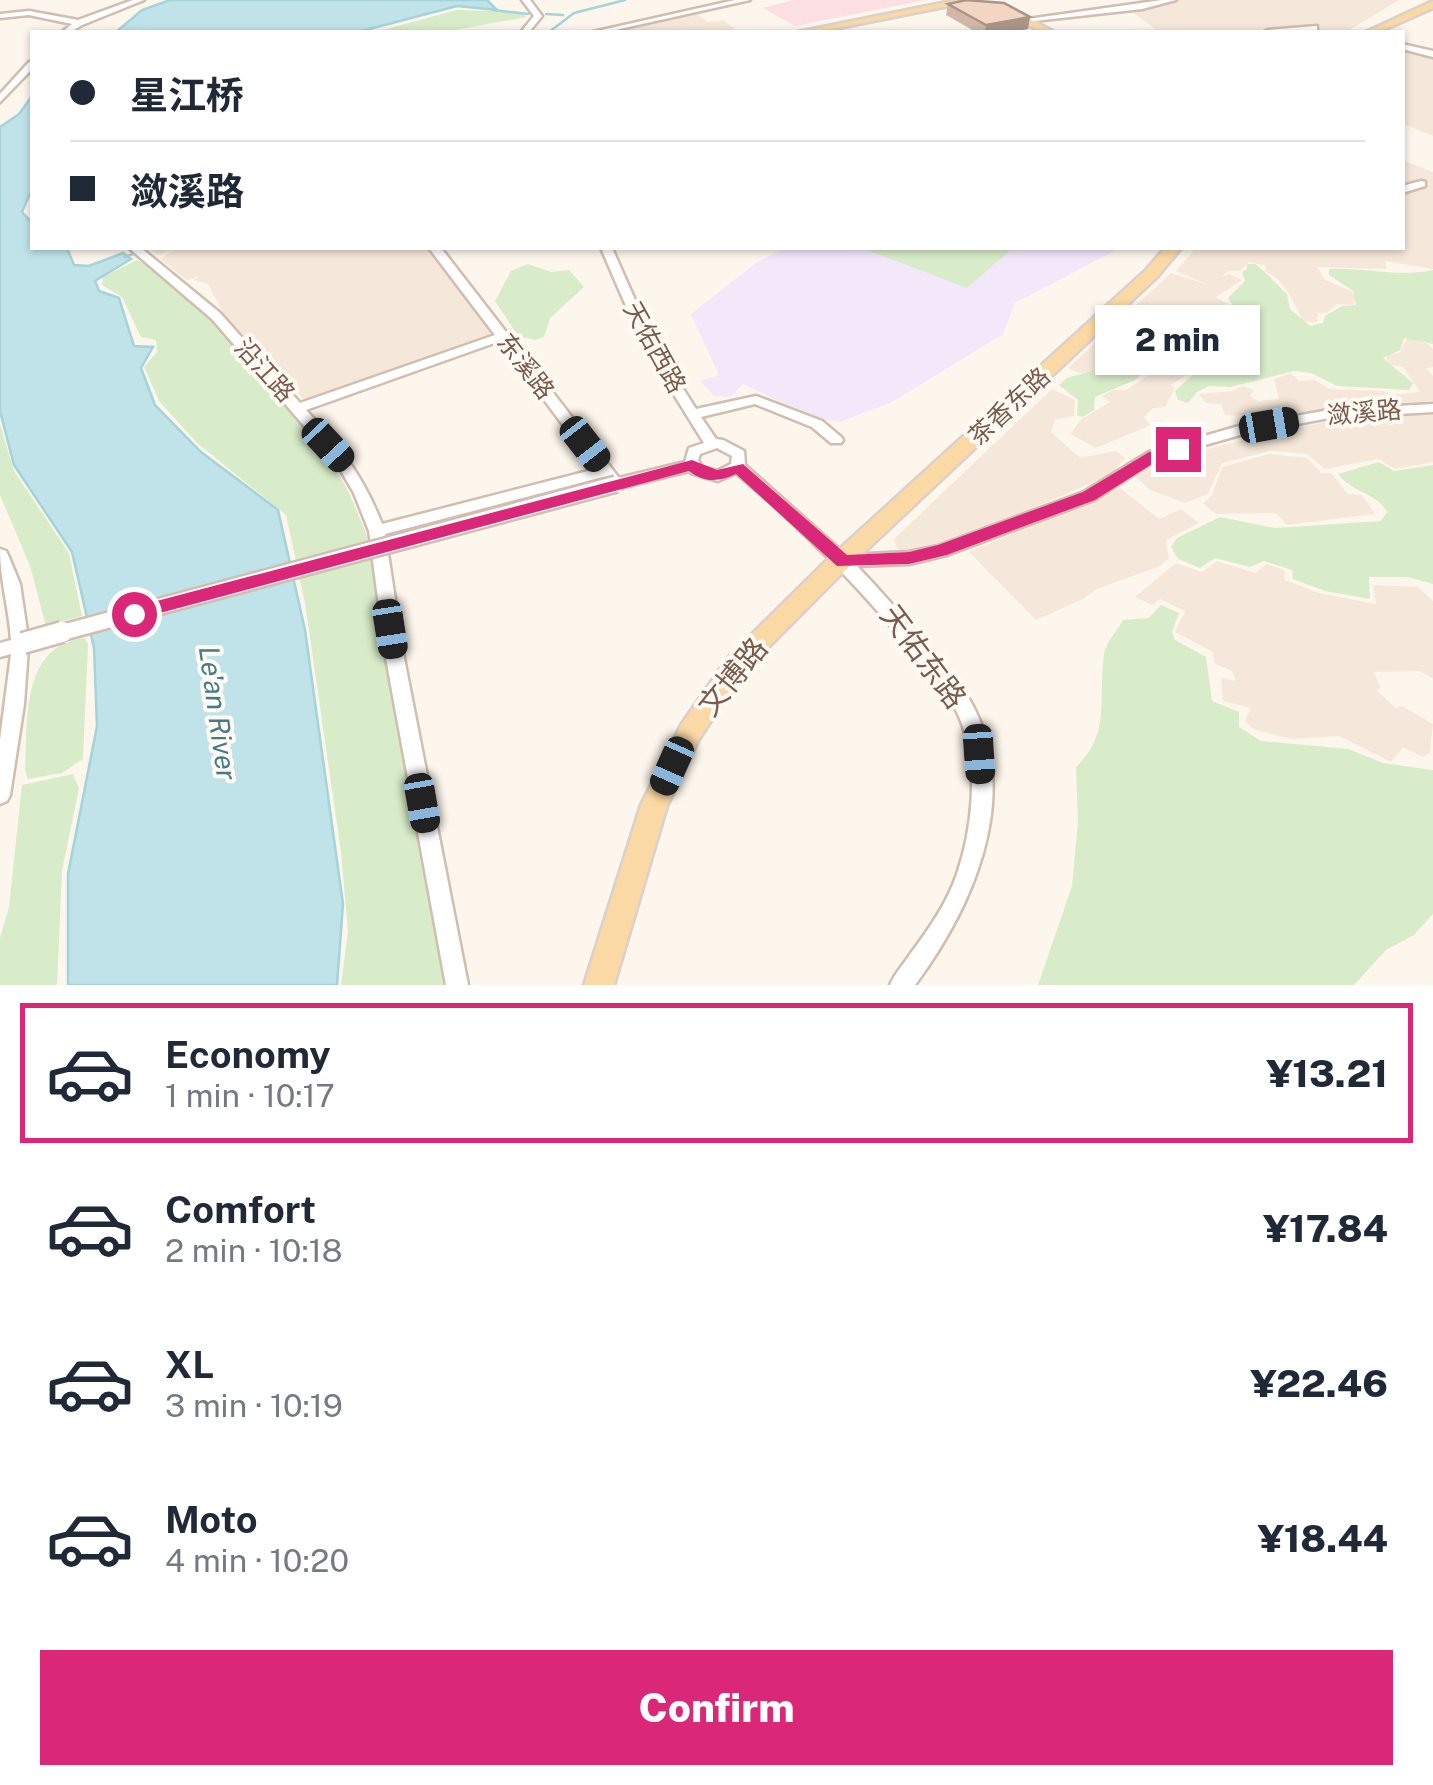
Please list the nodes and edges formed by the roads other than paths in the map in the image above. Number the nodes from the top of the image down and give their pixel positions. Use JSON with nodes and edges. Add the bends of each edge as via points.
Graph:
{"nodes":[{"id":1,"x":140,"y":0,"type":"edge"},
{"id":2,"x":526,"y":0,"type":"edge"},
{"id":3,"x":746,"y":0,"type":"edge"},
{"id":4,"x":974,"y":0,"type":"edge"},
{"id":5,"x":1172,"y":0,"type":"edge"},
{"id":6,"x":992,"y":3,"type":"edge"},
{"id":7,"x":1433,"y":7,"type":"edge"},
{"id":8,"x":0,"y":16,"type":"edge"},
{"id":9,"x":1025,"y":20,"type":"junction"},
{"id":10,"x":79,"y":23,"type":"junction"},
{"id":11,"x":1314,"y":28,"type":"dead end"},
{"id":12,"x":69,"y":30,"type":"edge"},
{"id":13,"x":527,"y":30,"type":"edge"},
{"id":14,"x":606,"y":30,"type":"edge"},
{"id":15,"x":814,"y":30,"type":"edge"},
{"id":16,"x":1045,"y":30,"type":"edge"},
{"id":17,"x":1291,"y":30,"type":"edge"},
{"id":18,"x":1376,"y":30,"type":"edge"},
{"id":19,"x":1387,"y":30,"type":"edge"},
{"id":20,"x":1405,"y":47,"type":"edge"},
{"id":21,"x":1433,"y":54,"type":"edge"},
{"id":22,"x":30,"y":66,"type":"edge"},
{"id":23,"x":0,"y":99,"type":"edge"},
{"id":24,"x":1421,"y":184,"type":"dead end"},
{"id":25,"x":1405,"y":189,"type":"edge"},
{"id":26,"x":138,"y":250,"type":"edge"},
{"id":27,"x":437,"y":250,"type":"edge"},
{"id":28,"x":608,"y":250,"type":"edge"},
{"id":29,"x":1171,"y":250,"type":"edge"},
{"id":30,"x":503,"y":336,"type":"junction"},
{"id":31,"x":299,"y":408,"type":"junction"},
{"id":32,"x":1433,"y":408,"type":"edge"},
{"id":33,"x":693,"y":414,"type":"junction"},
{"id":34,"x":836,"y":440,"type":"dead end"},
{"id":35,"x":711,"y":443,"type":"junction"},
{"id":36,"x":692,"y":465,"type":"junction"},
{"id":37,"x":738,"y":467,"type":"junction"},
{"id":38,"x":611,"y":478,"type":"junction"},
{"id":39,"x":377,"y":531,"type":"junction"},
{"id":40,"x":0,"y":554,"type":"edge"},
{"id":41,"x":843,"y":561,"type":"junction"},
{"id":42,"x":23,"y":644,"type":"junction"},
{"id":43,"x":0,"y":650,"type":"edge"},
{"id":44,"x":0,"y":795,"type":"edge"},
{"id":45,"x":456,"y":985,"type":"edge"},
{"id":46,"x":599,"y":985,"type":"edge"},
{"id":47,"x":900,"y":985,"type":"edge"}],
"edges":[{"from":1,"to":10,"type":"street"},
{"from":2,"to":13,"type":"street","via":[[538,16]]},
{"from":3,"to":14,"type":"street"},
{"from":4,"to":15,"type":"main road"},
{"from":5,"to":9,"type":"street"},
{"from":6,"to":9,"type":"main road"},
{"from":7,"to":18,"type":"main road"},
{"from":7,"to":19,"type":"main road"},
{"from":8,"to":10,"type":"street","via":[[30,13]]},
{"from":9,"to":16,"type":"main road"},
{"from":10,"to":12,"type":"street"},
{"from":11,"to":17,"type":"street"},
{"from":20,"to":21,"type":"street"},
{"from":22,"to":23,"type":"street"},
{"from":24,"to":25,"type":"street"},
{"from":26,"to":31,"type":"street","name":"沿江路","via":[[216,316]]},
{"from":27,"to":30,"type":"street","name":"东溪路"},
{"from":28,"to":33,"type":"street","name":"天佑西路","via":[[648,343]]},
{"from":29,"to":41,"type":"main road","name":"茶香东路"},
{"from":30,"to":31,"type":"street"},
{"from":30,"to":38,"type":"street","name":"东溪路"},
{"from":31,"to":39,"type":"street","name":"沿江路","via":[[353,475]]},
{"from":32,"to":41,"type":"street","name":"潋溪路","via":[[1329,414],[1239,431],[1154,455],[1089,496],[941,551]]},
{"from":33,"to":34,"type":"street","via":[[756,400],[817,424]]},
{"from":33,"to":35,"type":"street","name":"天佑西路"},
{"from":35,"to":36,"type":"street","via":[[694,451]]},
{"from":35,"to":37,"type":"street","via":[[736,450]]},
{"from":36,"to":37,"type":"street","via":[[718,476]]},
{"from":36,"to":38,"type":"street"},
{"from":37,"to":41,"type":"street"},
{"from":38,"to":39,"type":"street"},
{"from":38,"to":42,"type":"street","bridge":true},
{"from":39,"to":45,"type":"street","name":"沿江路"},
{"from":40,"to":42,"type":"street"},
{"from":41,"to":46,"type":"main road","name":"文博路","via":[[735,666],[690,732],[637,852]]},
{"from":41,"to":47,"type":"street","name":"天佑东路","via":[[953,691],[978,745],[980,810],[972,865],[952,913]]},
{"from":42,"to":43,"type":"street"},
{"from":42,"to":44,"type":"street"}]}
